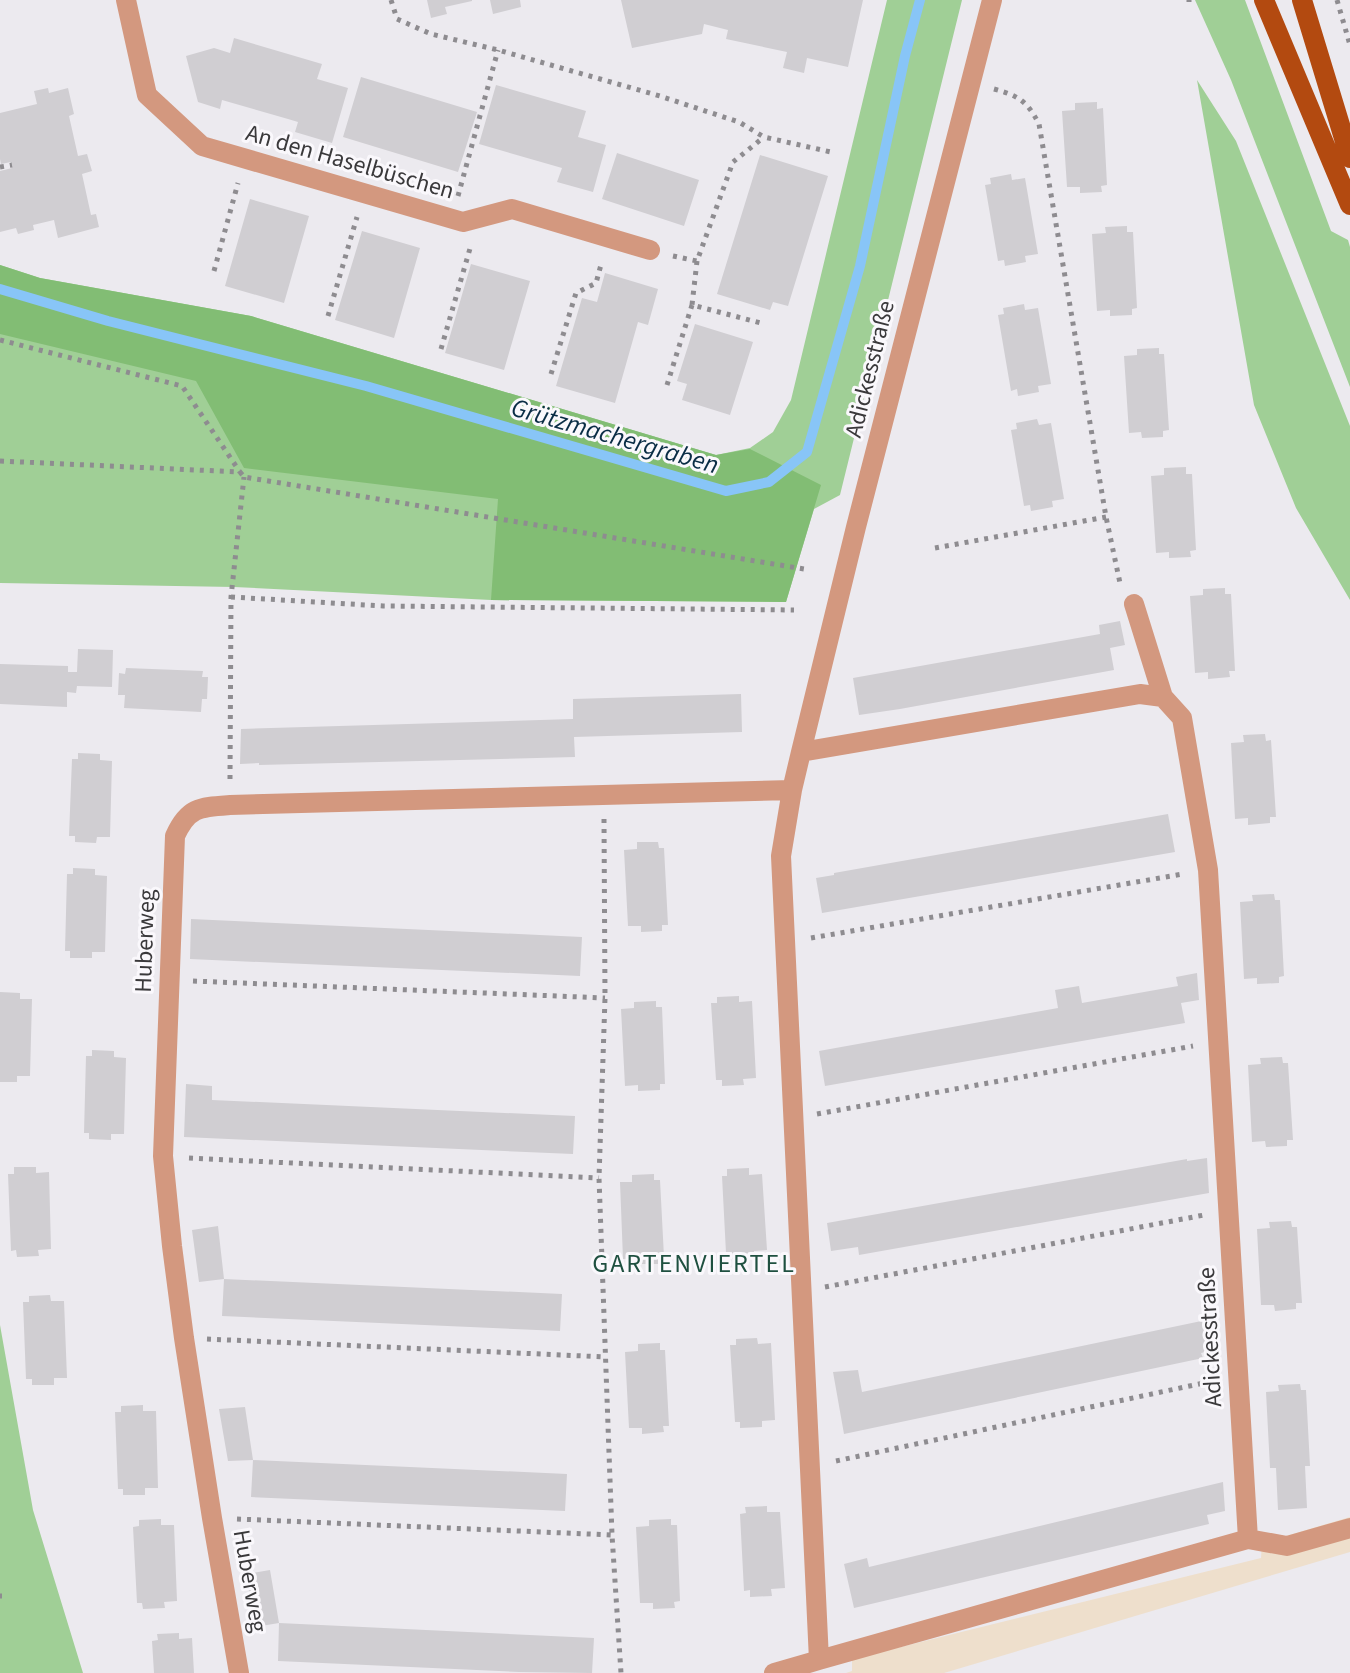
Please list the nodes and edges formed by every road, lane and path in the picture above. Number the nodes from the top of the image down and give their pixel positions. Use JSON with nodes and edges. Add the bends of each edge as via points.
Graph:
{"nodes":[{"id":1,"x":126,"y":0,"type":"edge"},
{"id":2,"x":391,"y":0,"type":"edge"},
{"id":3,"x":992,"y":0,"type":"edge"},
{"id":4,"x":1264,"y":0,"type":"edge"},
{"id":5,"x":1302,"y":0,"type":"edge"},
{"id":6,"x":1337,"y":0,"type":"edge"},
{"id":7,"x":1350,"y":45,"type":"edge"},
{"id":8,"x":498,"y":50,"type":"junction"},
{"id":9,"x":985,"y":87,"type":"dead end"},
{"id":10,"x":764,"y":137,"type":"junction"},
{"id":11,"x":831,"y":152,"type":"dead end"},
{"id":12,"x":244,"y":158,"type":"junction"},
{"id":13,"x":1350,"y":158,"type":"edge"},
{"id":14,"x":12,"y":165,"type":"dead end"},
{"id":15,"x":0,"y":167,"type":"edge"},
{"id":16,"x":364,"y":193,"type":"junction"},
{"id":17,"x":1350,"y":205,"type":"edge"},
{"id":18,"x":451,"y":218,"type":"junction"},
{"id":19,"x":479,"y":218,"type":"junction"},
{"id":20,"x":609,"y":237,"type":"junction"},
{"id":21,"x":650,"y":250,"type":"joint"},
{"id":22,"x":697,"y":261,"type":"junction"},
{"id":23,"x":214,"y":271,"type":"dead end"},
{"id":24,"x":692,"y":305,"type":"junction"},
{"id":25,"x":328,"y":316,"type":"dead end"},
{"id":26,"x":761,"y":323,"type":"dead end"},
{"id":27,"x":0,"y":340,"type":"edge"},
{"id":28,"x":441,"y":349,"type":"dead end"},
{"id":29,"x":551,"y":374,"type":"dead end"},
{"id":30,"x":667,"y":385,"type":"dead end"},
{"id":31,"x":0,"y":461,"type":"edge"},
{"id":32,"x":242,"y":474,"type":"junction"},
{"id":33,"x":1106,"y":517,"type":"junction"},
{"id":34,"x":935,"y":548,"type":"dead end"},
{"id":35,"x":804,"y":569,"type":"dead end"},
{"id":36,"x":231,"y":597,"type":"junction"},
{"id":37,"x":1134,"y":604,"type":"joint"},
{"id":38,"x":794,"y":610,"type":"dead end"},
{"id":39,"x":1163,"y":697,"type":"junction"},
{"id":40,"x":801,"y":752,"type":"junction"},
{"id":41,"x":230,"y":785,"type":"dead end"},
{"id":42,"x":792,"y":790,"type":"junction"},
{"id":43,"x":604,"y":810,"type":"dead end"},
{"id":44,"x":1208,"y":870,"type":"junction"},
{"id":45,"x":808,"y":939,"type":"dead end"},
{"id":46,"x":184,"y":980,"type":"dead end"},
{"id":47,"x":605,"y":998,"type":"junction"},
{"id":48,"x":1218,"y":1041,"type":"junction"},
{"id":49,"x":816,"y":1115,"type":"dead end"},
{"id":50,"x":180,"y":1157,"type":"dead end"},
{"id":51,"x":599,"y":1178,"type":"junction"},
{"id":52,"x":1228,"y":1210,"type":"junction"},
{"id":53,"x":825,"y":1287,"type":"dead end"},
{"id":54,"x":198,"y":1339,"type":"dead end"},
{"id":55,"x":606,"y":1357,"type":"junction"},
{"id":56,"x":1238,"y":1376,"type":"junction"},
{"id":57,"x":834,"y":1462,"type":"dead end"},
{"id":58,"x":232,"y":1519,"type":"dead end"},
{"id":59,"x":1350,"y":1528,"type":"edge"},
{"id":60,"x":612,"y":1535,"type":"junction"},
{"id":61,"x":1248,"y":1539,"type":"junction"},
{"id":62,"x":819,"y":1660,"type":"junction"},
{"id":63,"x":239,"y":1673,"type":"edge"},
{"id":64,"x":621,"y":1673,"type":"edge"},
{"id":65,"x":774,"y":1673,"type":"edge"}],
"edges":[{"from":1,"to":12,"type":"street","name":"An den Haselbüschen","via":[[147,95],[202,146]]},
{"from":2,"to":8,"type":"path","via":[[397,19],[431,34]]},
{"from":3,"to":40,"type":"street","name":"Adickesstraße"},
{"from":4,"to":17,"type":"main road"},
{"from":5,"to":13,"type":"main road"},
{"from":6,"to":7,"type":"path"},
{"from":8,"to":10,"type":"path","via":[[674,100],[739,122]]},
{"from":8,"to":18,"type":"path"},
{"from":9,"to":33,"type":"path","via":[[1015,95],[1039,124]]},
{"from":10,"to":11,"type":"path"},
{"from":10,"to":22,"type":"path","via":[[733,162]]},
{"from":12,"to":16,"type":"street","name":"An den Haselbüschen"},
{"from":12,"to":23,"type":"path"},
{"from":14,"to":15,"type":"path"},
{"from":16,"to":18,"type":"street","name":"An den Haselbüschen"},
{"from":16,"to":25,"type":"path"},
{"from":18,"to":19,"type":"street","name":"An den Haselbüschen"},
{"from":19,"to":20,"type":"street","name":"An den Haselbüschen","via":[[512,209]]},
{"from":19,"to":28,"type":"path"},
{"from":20,"to":21,"type":"street","name":"An den Haselbüschen"},
{"from":20,"to":29,"type":"path","via":[[596,283],[576,293]]},
{"from":21,"to":22,"type":"path"},
{"from":22,"to":24,"type":"path"},
{"from":24,"to":26,"type":"path"},
{"from":24,"to":30,"type":"path"},
{"from":27,"to":32,"type":"path","via":[[182,386]]},
{"from":31,"to":32,"type":"path"},
{"from":32,"to":35,"type":"path"},
{"from":32,"to":36,"type":"path"},
{"from":33,"to":34,"type":"path"},
{"from":33,"to":37,"type":"path","via":[[1119,580]]},
{"from":36,"to":38,"type":"path","via":[[383,606]]},
{"from":36,"to":41,"type":"path"},
{"from":37,"to":39,"type":"street","name":"Adickesstraße"},
{"from":39,"to":40,"type":"street","via":[[1140,694]]},
{"from":39,"to":44,"type":"street","name":"Adickesstraße","via":[[1182,718]]},
{"from":40,"to":42,"type":"street","name":"Adickesstraße"},
{"from":42,"to":62,"type":"street","name":"Adickesstraße","via":[[781,856]]},
{"from":42,"to":63,"type":"street","name":"Huberweg","via":[[230,805],[202,807],[182,822],[175,836],[163,1156],[184,1338]]},
{"from":43,"to":47,"type":"path"},
{"from":44,"to":45,"type":"path"},
{"from":44,"to":48,"type":"street","name":"Adickesstraße"},
{"from":46,"to":47,"type":"path"},
{"from":47,"to":51,"type":"path"},
{"from":48,"to":49,"type":"path"},
{"from":48,"to":52,"type":"street","name":"Adickesstraße"},
{"from":50,"to":51,"type":"path"},
{"from":51,"to":55,"type":"path"},
{"from":52,"to":53,"type":"path"},
{"from":52,"to":56,"type":"street","name":"Adickesstraße"},
{"from":54,"to":55,"type":"path"},
{"from":55,"to":60,"type":"path"},
{"from":56,"to":57,"type":"path"},
{"from":56,"to":61,"type":"street","name":"Adickesstraße"},
{"from":58,"to":60,"type":"path"},
{"from":59,"to":61,"type":"street","via":[[1287,1546]]},
{"from":60,"to":64,"type":"path"},
{"from":61,"to":62,"type":"street"},
{"from":62,"to":65,"type":"street"}]}
